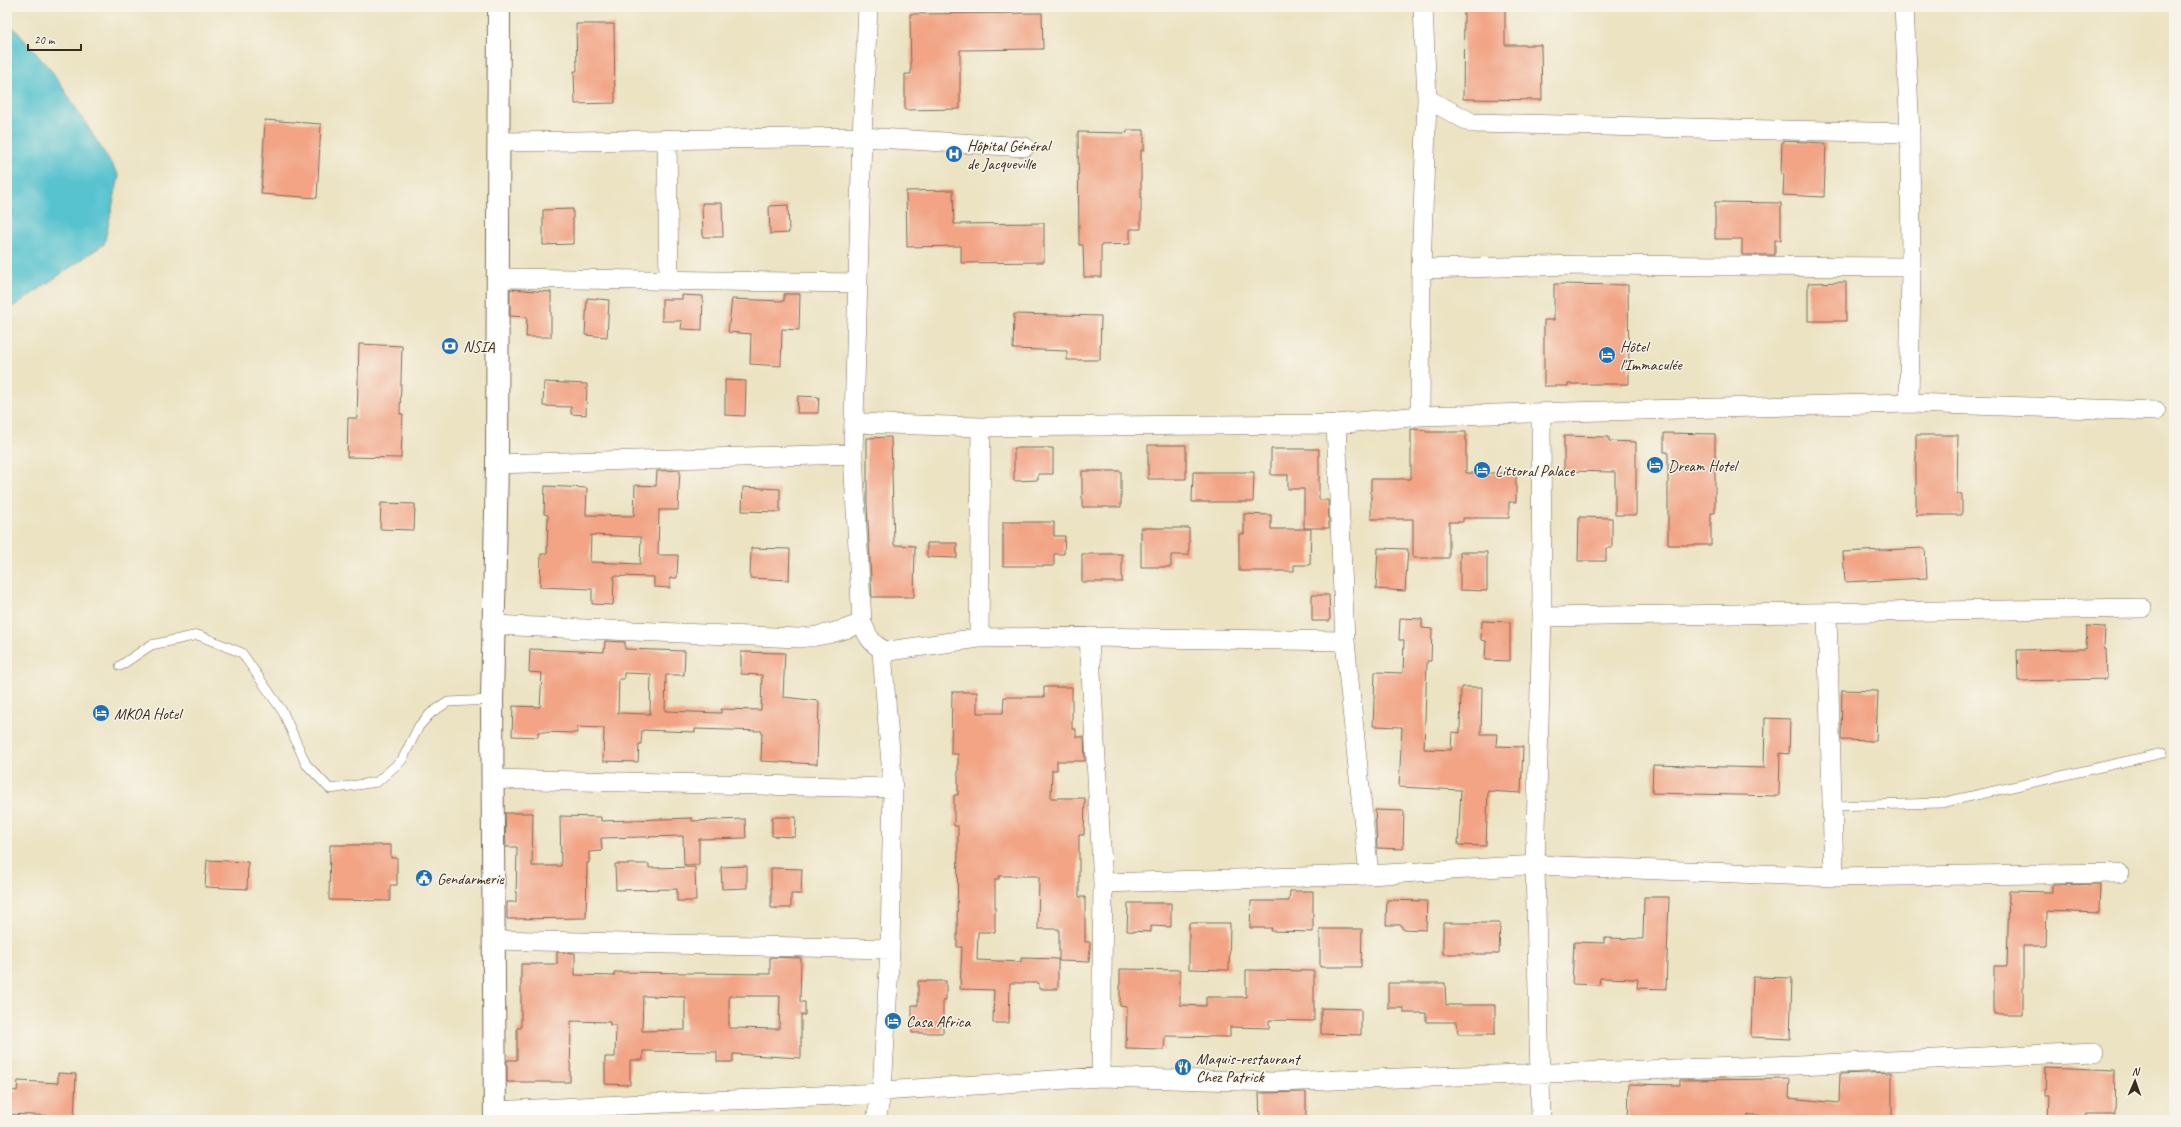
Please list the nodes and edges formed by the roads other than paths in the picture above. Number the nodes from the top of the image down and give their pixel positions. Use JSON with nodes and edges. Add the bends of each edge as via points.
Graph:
{"nodes":[{"id":1,"x":499,"y":7,"type":"edge"},
{"id":2,"x":868,"y":7,"type":"edge"},
{"id":3,"x":1423,"y":7,"type":"edge"},
{"id":4,"x":1904,"y":7,"type":"edge"},
{"id":5,"x":1427,"y":99,"type":"junction"},
{"id":6,"x":1910,"y":133,"type":"junction"},
{"id":7,"x":862,"y":137,"type":"junction"},
{"id":8,"x":667,"y":139,"type":"junction"},
{"id":9,"x":498,"y":142,"type":"junction"},
{"id":10,"x":1025,"y":147,"type":"dead end"},
{"id":11,"x":1911,"y":267,"type":"junction"},
{"id":12,"x":1421,"y":268,"type":"junction"},
{"id":13,"x":498,"y":278,"type":"junction"},
{"id":14,"x":668,"y":281,"type":"junction"},
{"id":15,"x":858,"y":283,"type":"junction"},
{"id":16,"x":1909,"y":403,"type":"junction"},
{"id":17,"x":2156,"y":411,"type":"dead end"},
{"id":18,"x":1541,"y":413,"type":"junction"},
{"id":19,"x":1420,"y":416,"type":"junction"},
{"id":20,"x":856,"y":424,"type":"junction"},
{"id":21,"x":1336,"y":424,"type":"junction"},
{"id":22,"x":981,"y":427,"type":"junction"},
{"id":23,"x":853,"y":454,"type":"junction"},
{"id":24,"x":497,"y":464,"type":"junction"},
{"id":25,"x":2142,"y":608,"type":"dead end"},
{"id":26,"x":1827,"y":613,"type":"junction"},
{"id":27,"x":1542,"y":618,"type":"junction"},
{"id":28,"x":862,"y":623,"type":"junction"},
{"id":29,"x":493,"y":625,"type":"junction"},
{"id":30,"x":979,"y":638,"type":"junction"},
{"id":31,"x":1089,"y":638,"type":"junction"},
{"id":32,"x":1345,"y":641,"type":"junction"},
{"id":33,"x":882,"y":652,"type":"junction"},
{"id":34,"x":120,"y":666,"type":"dead end"},
{"id":35,"x":492,"y":700,"type":"junction"},
{"id":36,"x":2163,"y":753,"type":"dead end"},
{"id":37,"x":493,"y":779,"type":"junction"},
{"id":38,"x":892,"y":788,"type":"junction"},
{"id":39,"x":1832,"y":806,"type":"junction"},
{"id":40,"x":1535,"y":865,"type":"junction"},
{"id":41,"x":2119,"y":873,"type":"dead end"},
{"id":42,"x":1369,"y":875,"type":"junction"},
{"id":43,"x":1834,"y":877,"type":"junction"},
{"id":44,"x":1103,"y":883,"type":"junction"},
{"id":45,"x":492,"y":940,"type":"junction"},
{"id":46,"x":890,"y":949,"type":"junction"},
{"id":47,"x":2094,"y":1052,"type":"dead end"},
{"id":48,"x":1540,"y":1072,"type":"junction"},
{"id":49,"x":1100,"y":1077,"type":"junction"},
{"id":50,"x":882,"y":1092,"type":"junction"},
{"id":51,"x":495,"y":1115,"type":"edge"},
{"id":52,"x":876,"y":1120,"type":"edge"},
{"id":53,"x":1541,"y":1120,"type":"edge"}],
"edges":[{"from":1,"to":9,"type":"street"},
{"from":2,"to":7,"type":"street"},
{"from":3,"to":5,"type":"street"},
{"from":4,"to":6,"type":"street"},
{"from":5,"to":6,"type":"street","via":[[1472,123]]},
{"from":5,"to":12,"type":"street"},
{"from":6,"to":11,"type":"street"},
{"from":7,"to":8,"type":"street"},
{"from":7,"to":10,"type":"street"},
{"from":7,"to":15,"type":"street"},
{"from":8,"to":9,"type":"street"},
{"from":8,"to":14,"type":"street"},
{"from":9,"to":13,"type":"street"},
{"from":11,"to":12,"type":"street","via":[[1580,265]]},
{"from":11,"to":16,"type":"street"},
{"from":12,"to":19,"type":"street"},
{"from":13,"to":14,"type":"street"},
{"from":13,"to":24,"type":"street"},
{"from":14,"to":15,"type":"street"},
{"from":15,"to":20,"type":"street"},
{"from":16,"to":17,"type":"street"},
{"from":16,"to":18,"type":"street"},
{"from":18,"to":19,"type":"street"},
{"from":18,"to":27,"type":"street"},
{"from":19,"to":21,"type":"street"},
{"from":20,"to":22,"type":"street"},
{"from":20,"to":23,"type":"street"},
{"from":21,"to":22,"type":"street"},
{"from":21,"to":32,"type":"street"},
{"from":22,"to":30,"type":"street"},
{"from":23,"to":24,"type":"street"},
{"from":23,"to":28,"type":"street"},
{"from":24,"to":29,"type":"street"},
{"from":25,"to":26,"type":"street"},
{"from":26,"to":27,"type":"street"},
{"from":26,"to":39,"type":"street"},
{"from":27,"to":40,"type":"street"},
{"from":28,"to":29,"type":"street","via":[[834,634],[798,638]]},
{"from":28,"to":33,"type":"street","via":[[875,646],[886,651]]},
{"from":29,"to":35,"type":"street"},
{"from":30,"to":31,"type":"street"},
{"from":30,"to":33,"type":"street"},
{"from":31,"to":32,"type":"street"},
{"from":31,"to":44,"type":"street"},
{"from":32,"to":42,"type":"street"},
{"from":33,"to":38,"type":"street"},
{"from":34,"to":35,"type":"lane","via":[[151,646],[198,635],[242,653],[283,712],[306,764],[330,790],[378,782],[402,760],[419,726],[448,702]]},
{"from":35,"to":37,"type":"street"},
{"from":36,"to":39,"type":"lane","via":[[1941,803]]},
{"from":37,"to":38,"type":"street"},
{"from":37,"to":45,"type":"street"},
{"from":38,"to":46,"type":"street"},
{"from":39,"to":43,"type":"street"},
{"from":40,"to":42,"type":"street"},
{"from":40,"to":43,"type":"street"},
{"from":40,"to":48,"type":"street"},
{"from":41,"to":43,"type":"street"},
{"from":42,"to":44,"type":"street"},
{"from":44,"to":49,"type":"street"},
{"from":45,"to":46,"type":"street"},
{"from":45,"to":51,"type":"street"},
{"from":46,"to":50,"type":"street"},
{"from":47,"to":48,"type":"street","via":[[1790,1066]]},
{"from":48,"to":49,"type":"street","via":[[1274,1082]]},
{"from":48,"to":53,"type":"street"},
{"from":49,"to":50,"type":"street"},
{"from":50,"to":51,"type":"street"},
{"from":50,"to":52,"type":"street"}]}
